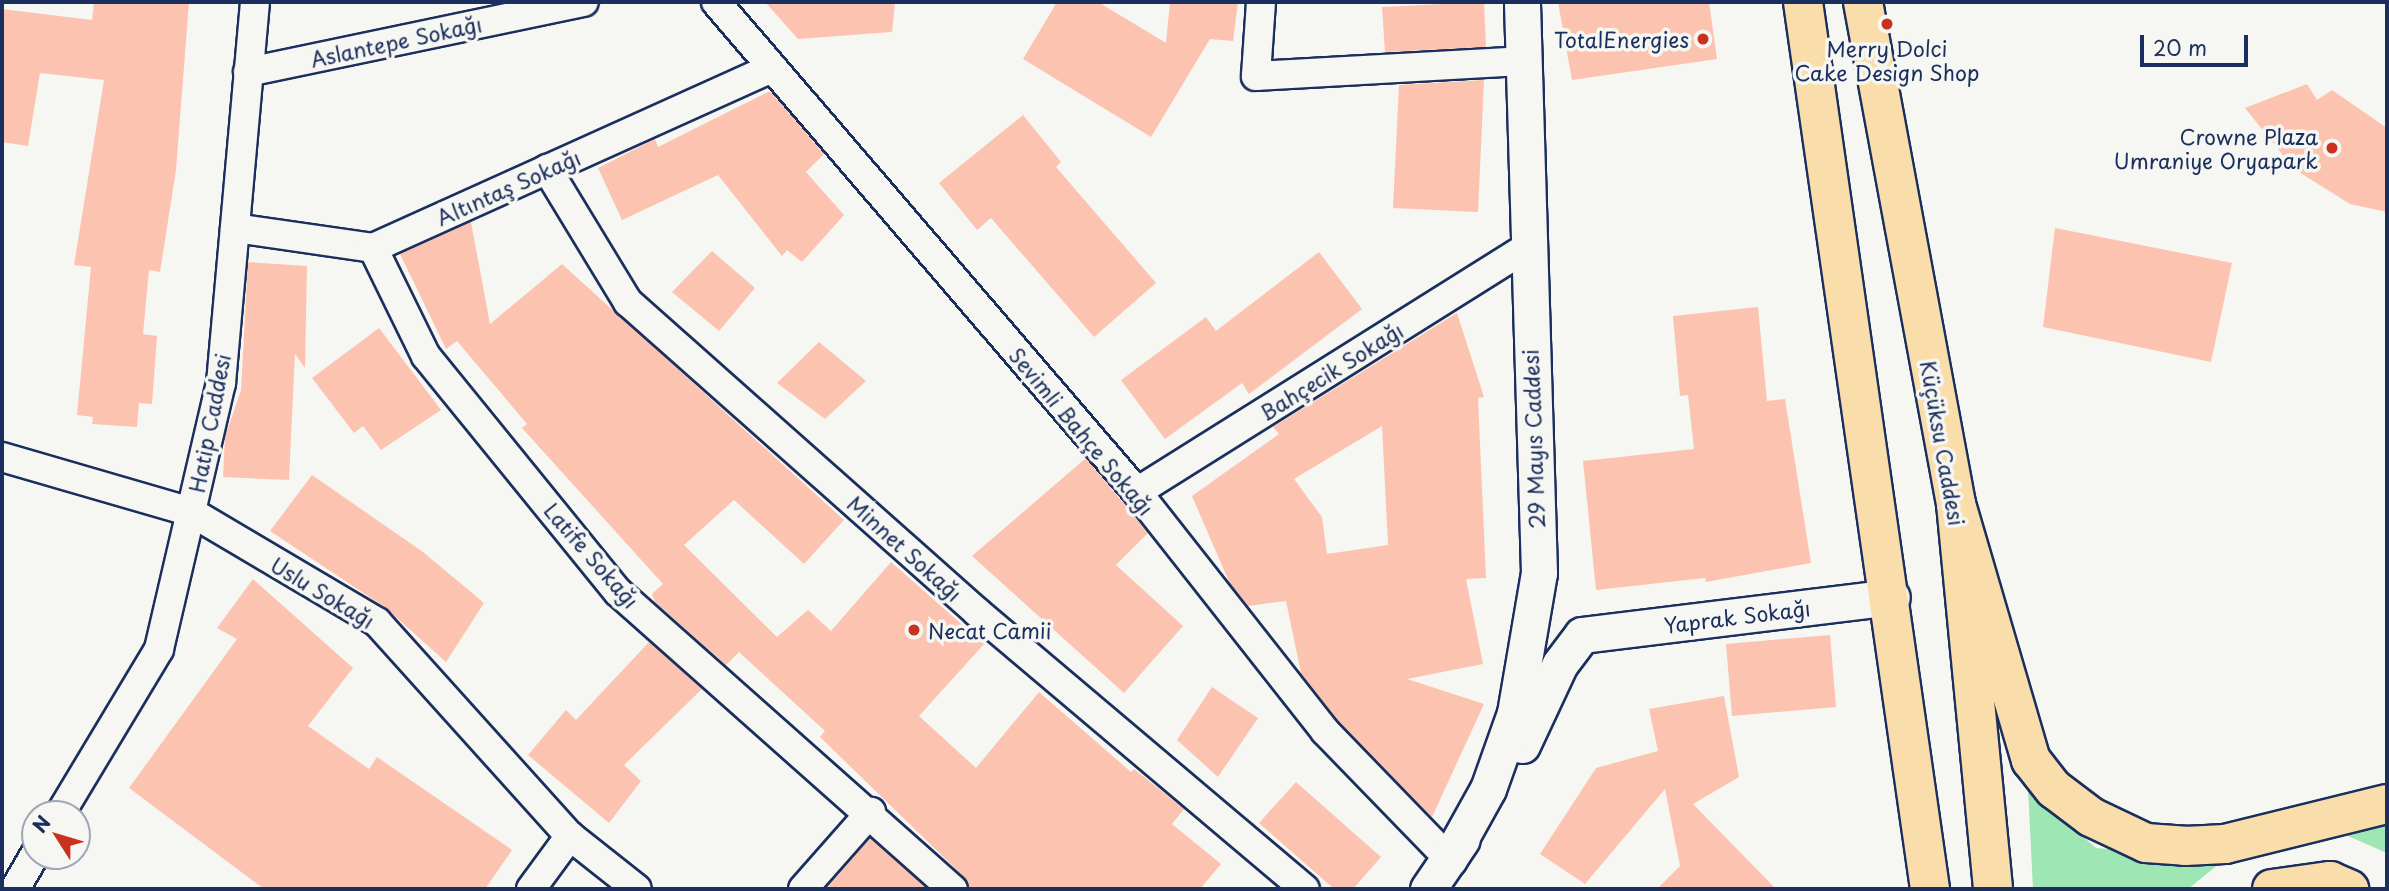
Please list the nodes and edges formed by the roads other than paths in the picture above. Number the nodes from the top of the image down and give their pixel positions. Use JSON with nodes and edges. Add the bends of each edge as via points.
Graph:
{"nodes":[{"id":1,"x":255,"y":2,"type":"edge"},
{"id":2,"x":584,"y":2,"type":"edge"},
{"id":3,"x":716,"y":2,"type":"edge"},
{"id":4,"x":1261,"y":2,"type":"edge"},
{"id":5,"x":1522,"y":2,"type":"edge"},
{"id":6,"x":1803,"y":2,"type":"edge"},
{"id":7,"x":1863,"y":2,"type":"edge"},
{"id":8,"x":1526,"y":61,"type":"junction"},
{"id":9,"x":771,"y":68,"type":"junction"},
{"id":10,"x":248,"y":72,"type":"junction"},
{"id":11,"x":547,"y":169,"type":"junction"},
{"id":12,"x":235,"y":228,"type":"junction"},
{"id":13,"x":373,"y":248,"type":"junction"},
{"id":14,"x":1525,"y":249,"type":"junction"},
{"id":15,"x":2,"y":457,"type":"edge"},
{"id":16,"x":1137,"y":492,"type":"junction"},
{"id":17,"x":1956,"y":504,"type":"junction"},
{"id":18,"x":191,"y":512,"type":"junction"},
{"id":19,"x":1539,"y":573,"type":"junction"},
{"id":20,"x":1892,"y":597,"type":"junction"},
{"id":21,"x":1582,"y":635,"type":"junction"},
{"id":22,"x":68,"y":800,"type":"edge"},
{"id":23,"x":2387,"y":804,"type":"edge"},
{"id":24,"x":871,"y":812,"type":"junction"},
{"id":25,"x":570,"y":836,"type":"junction"},
{"id":26,"x":1449,"y":859,"type":"junction"},
{"id":27,"x":26,"y":870,"type":"edge"},
{"id":28,"x":15,"y":889,"type":"edge"},
{"id":29,"x":531,"y":889,"type":"edge"},
{"id":30,"x":637,"y":889,"type":"edge"},
{"id":31,"x":803,"y":889,"type":"edge"},
{"id":32,"x":953,"y":889,"type":"edge"},
{"id":33,"x":1305,"y":889,"type":"edge"},
{"id":34,"x":1428,"y":889,"type":"edge"},
{"id":35,"x":1930,"y":889,"type":"edge"},
{"id":36,"x":1993,"y":889,"type":"edge"},
{"id":37,"x":2272,"y":889,"type":"edge"},
{"id":38,"x":2348,"y":889,"type":"edge"}],
"edges":[{"from":1,"to":10,"type":"street","name":"Hatip Caddesi"},
{"from":2,"to":10,"type":"street","name":"Aslantepe Sokağı"},
{"from":3,"to":9,"type":"street","name":"Sevimli Bahçe Sokağı"},
{"from":4,"to":8,"type":"street","via":[[1256,76]]},
{"from":5,"to":8,"type":"street","name":"29 Mayıs Caddesi"},
{"from":6,"to":20,"type":"main road"},
{"from":7,"to":17,"type":"main road","name":"Küçüksu Caddesi"},
{"from":8,"to":14,"type":"street","name":"29 Mayıs Caddesi"},
{"from":9,"to":11,"type":"street","name":"Altıntaş Sokağı"},
{"from":9,"to":16,"type":"street","name":"Sevimli Bahçe Sokağı"},
{"from":10,"to":12,"type":"street","name":"Hatip Caddesi"},
{"from":11,"to":13,"type":"street","name":"Altıntaş Sokağı"},
{"from":11,"to":33,"type":"street","name":"Minnet Sokağı","via":[[628,302],[977,612]]},
{"from":12,"to":13,"type":"street"},
{"from":12,"to":18,"type":"street","name":"Hatip Caddesi","via":[[221,383]]},
{"from":13,"to":24,"type":"street","name":"Latife Sokağı","via":[[426,356],[618,592]]},
{"from":14,"to":16,"type":"street","name":"Bahçecik Sokağı"},
{"from":14,"to":19,"type":"street","name":"29 Mayıs Caddesi"},
{"from":15,"to":18,"type":"street","name":"Uslu Sokağı"},
{"from":16,"to":26,"type":"street","name":"Sevimli Bahçe Sokağı","via":[[1325,731]]},
{"from":17,"to":23,"type":"main road","via":[[2031,760],[2053,789],[2091,817],[2146,843],[2185,846],[2264,836]]},
{"from":17,"to":36,"type":"main road","name":"Küçüksu Caddesi"},
{"from":18,"to":22,"type":"street","name":"Hatip Caddesi","via":[[159,649]]},
{"from":18,"to":25,"type":"street","name":"Uslu Sokağı","via":[[377,622]]},
{"from":19,"to":21,"type":"street","via":[[1549,608]]},
{"from":19,"to":26,"type":"street","name":"29 Mayıs Caddesi","via":[[1515,713],[1488,789]]},
{"from":20,"to":21,"type":"street","name":"Yaprak Sokağı"},
{"from":20,"to":35,"type":"main road"},
{"from":21,"to":26,"type":"street","name":"29 Mayıs Caddesi","via":[[1560,664],[1516,757]]},
{"from":24,"to":31,"type":"street"},
{"from":24,"to":32,"type":"street","name":"Latife Sokağı"},
{"from":25,"to":29,"type":"street"},
{"from":25,"to":30,"type":"street","name":"Uslu Sokağı"},
{"from":26,"to":34,"type":"street","name":"29 Mayıs Caddesi"},
{"from":27,"to":28,"type":"street"},
{"from":37,"to":38,"type":"main road","via":[[2330,881]]}]}
